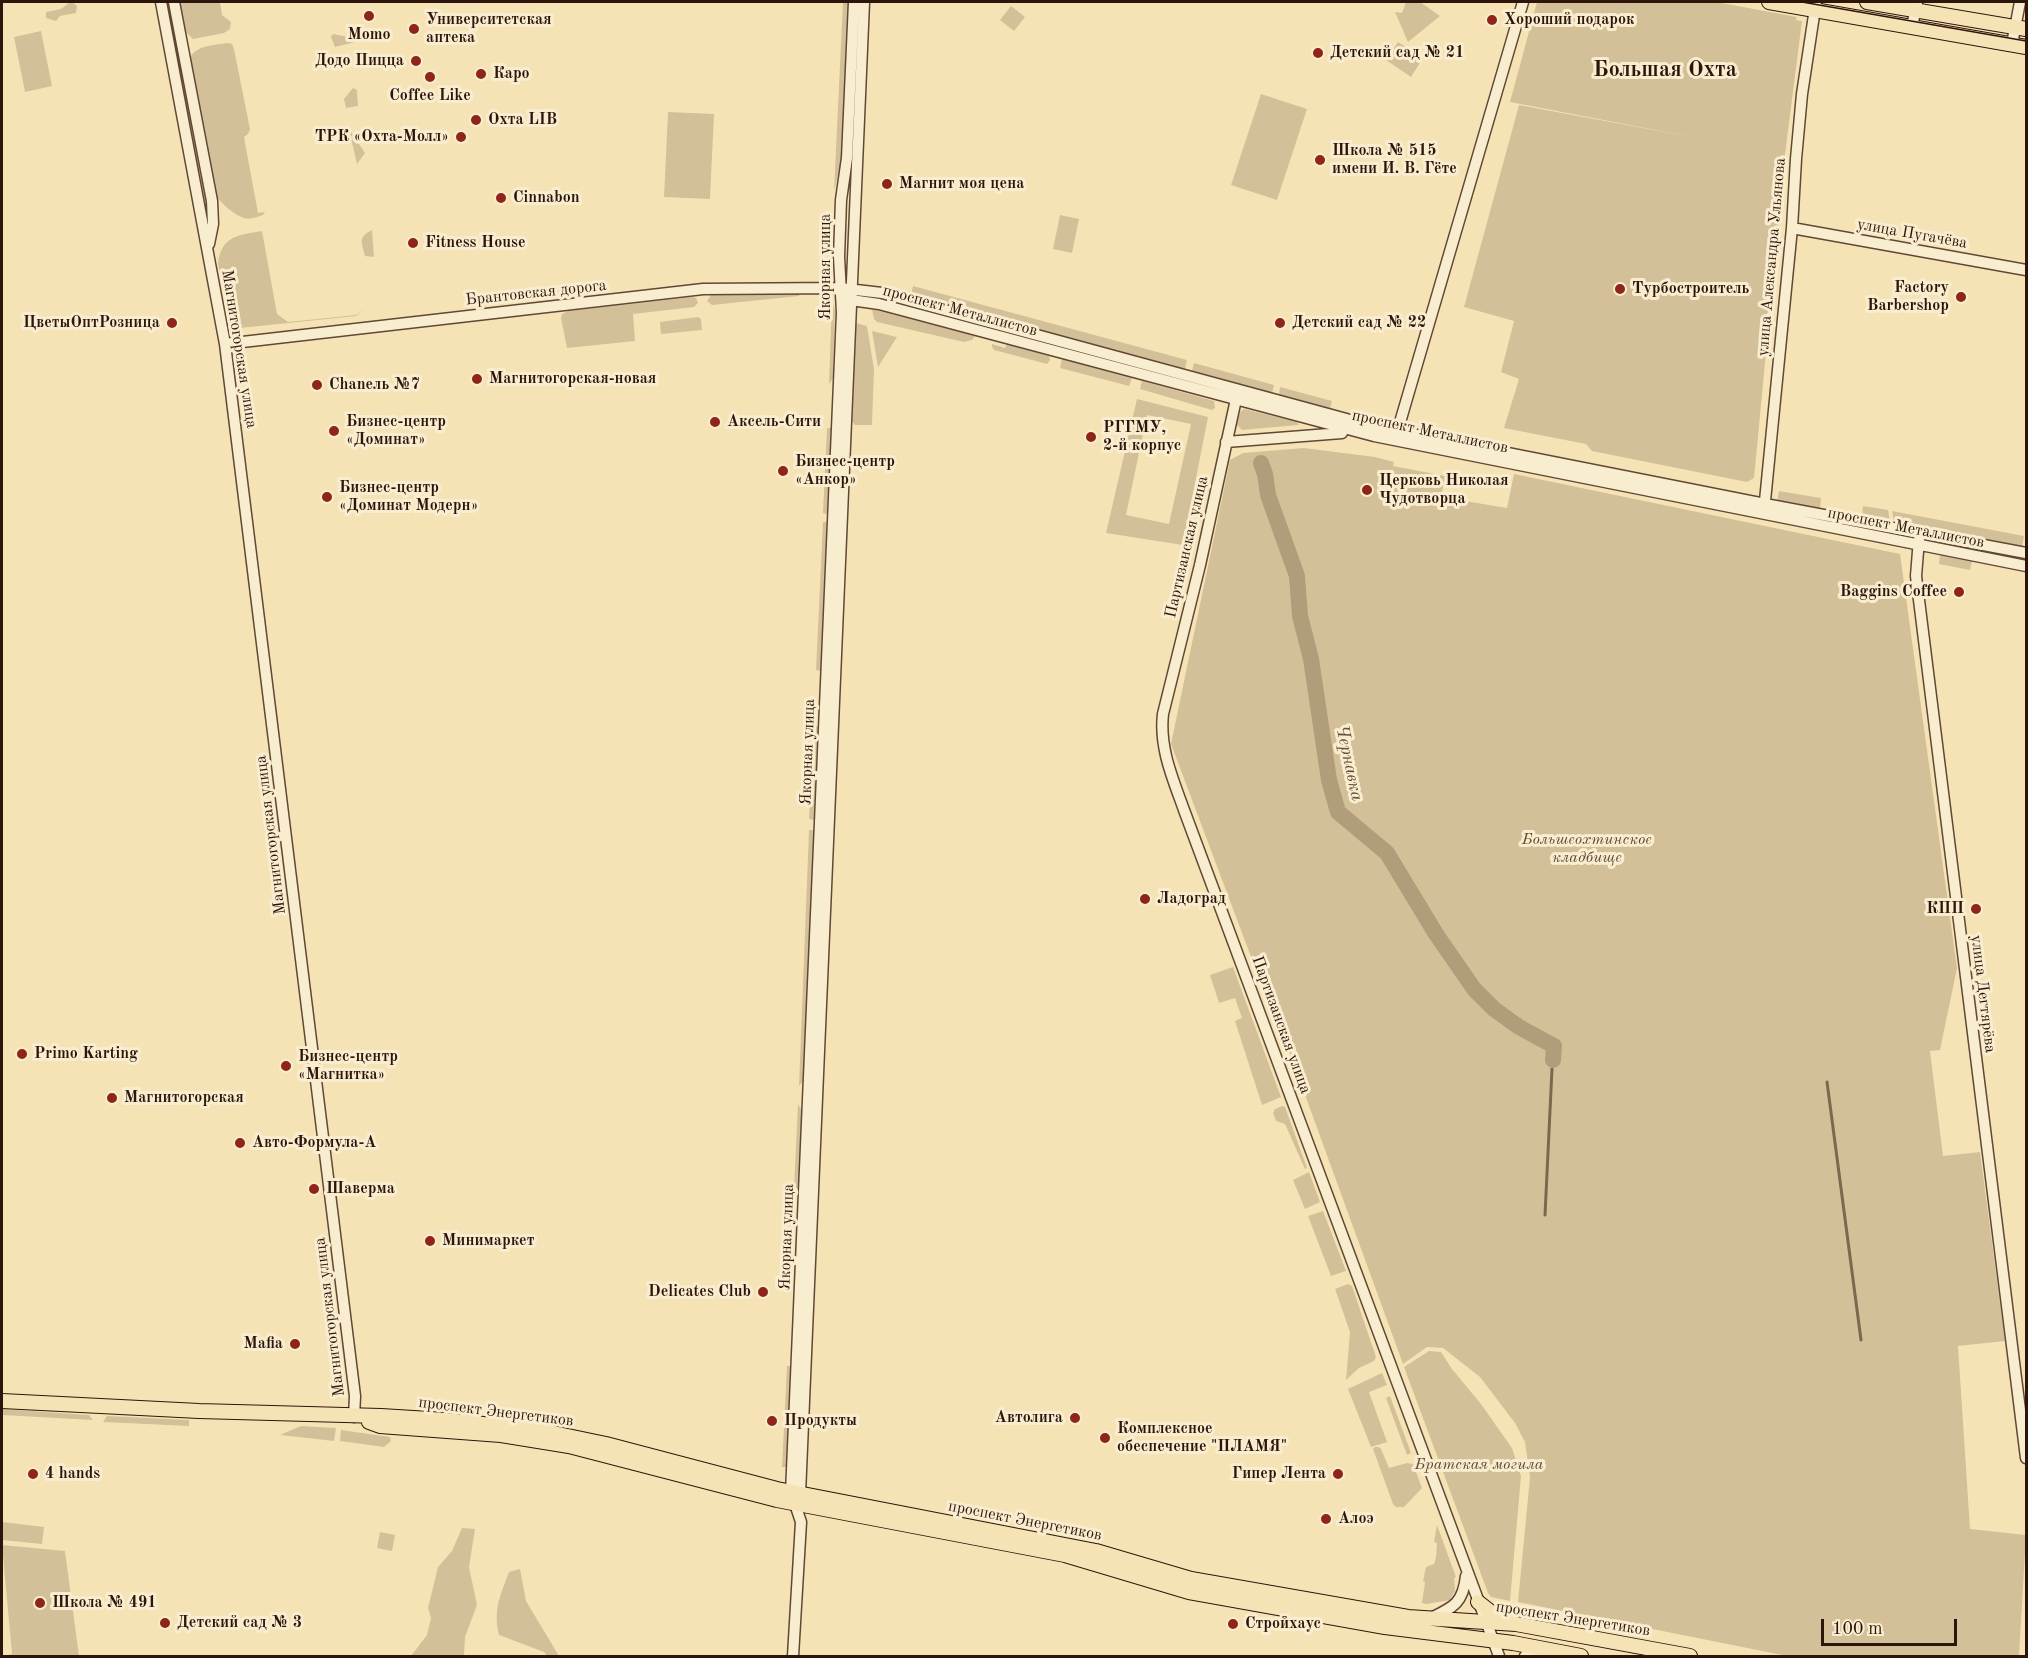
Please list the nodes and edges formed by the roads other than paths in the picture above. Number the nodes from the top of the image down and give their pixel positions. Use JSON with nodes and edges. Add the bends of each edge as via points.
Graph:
{"nodes":[{"id":1,"x":161,"y":2,"type":"edge"},
{"id":2,"x":174,"y":2,"type":"edge"},
{"id":3,"x":854,"y":2,"type":"edge"},
{"id":4,"x":864,"y":2,"type":"edge"},
{"id":5,"x":1523,"y":2,"type":"edge"},
{"id":6,"x":1769,"y":2,"type":"edge"},
{"id":7,"x":1868,"y":2,"type":"edge"},
{"id":8,"x":2020,"y":2,"type":"edge"},
{"id":9,"x":1815,"y":5,"type":"edge"},
{"id":10,"x":1916,"y":6,"type":"edge"},
{"id":11,"x":1912,"y":27,"type":"junction"},
{"id":12,"x":2021,"y":28,"type":"edge"},
{"id":13,"x":2019,"y":45,"type":"edge"},
{"id":14,"x":1792,"y":228,"type":"junction"},
{"id":15,"x":208,"y":250,"type":"junction"},
{"id":16,"x":2026,"y":270,"type":"edge"},
{"id":17,"x":839,"y":288,"type":"junction"},
{"id":18,"x":852,"y":288,"type":"junction"},
{"id":19,"x":851,"y":300,"type":"junction"},
{"id":20,"x":225,"y":344,"type":"junction"},
{"id":21,"x":1237,"y":395,"type":"junction"},
{"id":22,"x":1356,"y":432,"type":"junction"},
{"id":23,"x":1395,"y":436,"type":"junction"},
{"id":24,"x":1226,"y":442,"type":"junction"},
{"id":25,"x":1764,"y":510,"type":"junction"},
{"id":26,"x":1920,"y":533,"type":"junction"},
{"id":27,"x":1918,"y":545,"type":"junction"},
{"id":28,"x":2026,"y":554,"type":"edge"},
{"id":29,"x":2026,"y":566,"type":"edge"},
{"id":30,"x":2,"y":1401,"type":"edge"},
{"id":31,"x":354,"y":1417,"type":"junction"},
{"id":32,"x":2026,"y":1458,"type":"edge"},
{"id":33,"x":796,"y":1496,"type":"junction"},
{"id":34,"x":1467,"y":1573,"type":"junction"},
{"id":35,"x":1478,"y":1602,"type":"junction"},
{"id":36,"x":1429,"y":1619,"type":"junction"},
{"id":37,"x":1487,"y":1622,"type":"junction"},
{"id":38,"x":1549,"y":1630,"type":"junction"},
{"id":39,"x":1494,"y":1641,"type":"junction"},
{"id":40,"x":1552,"y":1651,"type":"junction"},
{"id":41,"x":794,"y":1656,"type":"edge"},
{"id":42,"x":1499,"y":1656,"type":"edge"},
{"id":43,"x":1525,"y":1656,"type":"edge"},
{"id":44,"x":1581,"y":1656,"type":"edge"},
{"id":45,"x":1690,"y":1656,"type":"edge"}],
"edges":[{"from":1,"to":15,"type":"street","name":"Магнитогорская улица"},
{"from":2,"to":15,"type":"street","name":"Магнитогорская улица","via":[[212,201]]},
{"from":3,"to":17,"type":"street","name":"Якорная улица"},
{"from":4,"to":18,"type":"street","name":"Якорная улица"},
{"from":5,"to":23,"type":"street"},
{"from":6,"to":9,"type":"main road"},
{"from":7,"to":10,"type":"main road"},
{"from":8,"to":12,"type":"street"},
{"from":9,"to":11,"type":"main road"},
{"from":9,"to":14,"type":"street","name":"улица Александра Ульянова","via":[[1802,94]]},
{"from":10,"to":11,"type":"street"},
{"from":10,"to":12,"type":"main road"},
{"from":11,"to":13,"type":"main road"},
{"from":12,"to":13,"type":"street"},
{"from":14,"to":16,"type":"street","name":"улица Пугачёва"},
{"from":14,"to":25,"type":"street","name":"улица Александра Ульянова"},
{"from":15,"to":20,"type":"street","name":"Магнитогорская улица"},
{"from":17,"to":18,"type":"street","name":"Брантовская дорога"},
{"from":17,"to":19,"type":"street"},
{"from":17,"to":20,"type":"street","name":"Брантовская дорога","via":[[703,289]]},
{"from":17,"to":33,"type":"street","name":"Якорная улица","via":[[842,313]]},
{"from":18,"to":19,"type":"street","name":"Якорная улица"},
{"from":18,"to":21,"type":"street","name":"проспект Металлистов","via":[[882,293]]},
{"from":19,"to":21,"type":"street","name":"проспект Металлистов"},
{"from":19,"to":33,"type":"street","name":"Якорная улица"},
{"from":20,"to":31,"type":"street","name":"Магнитогорская улица","via":[[355,1396]]},
{"from":21,"to":22,"type":"street","name":"проспект Металлистов"},
{"from":21,"to":23,"type":"street","name":"проспект Металлистов"},
{"from":21,"to":24,"type":"street","name":"Партизанская улица"},
{"from":22,"to":23,"type":"street","name":"проспект Металлистов"},
{"from":22,"to":24,"type":"street"},
{"from":23,"to":25,"type":"street","name":"проспект Металлистов"},
{"from":24,"to":34,"type":"street","name":"Партизанская улица","via":[[1163,714],[1163,747]]},
{"from":25,"to":26,"type":"street","name":"проспект Металлистов"},
{"from":25,"to":27,"type":"street","name":"проспект Металлистов"},
{"from":26,"to":27,"type":"street","name":"улица Дегтярёва"},
{"from":26,"to":28,"type":"street","name":"проспект Металлистов"},
{"from":27,"to":29,"type":"street","name":"проспект Металлистов"},
{"from":27,"to":32,"type":"street","name":"улица Дегтярёва","via":[[1917,587]]},
{"from":28,"to":29,"type":"street"},
{"from":30,"to":31,"type":"main road","name":"проспект Энергетиков"},
{"from":31,"to":33,"type":"main road","name":"проспект Энергетиков","via":[[380,1426],[501,1435],[569,1446],[777,1500]]},
{"from":33,"to":36,"type":"main road","name":"проспект Энергетиков","via":[[1096,1551],[1191,1579]]},
{"from":33,"to":39,"type":"main road","name":"проспект Энергетиков","via":[[1065,1555],[1189,1592],[1385,1627]]},
{"from":33,"to":41,"type":"street","name":"Якорная улица","via":[[801,1532]]},
{"from":34,"to":35,"type":"street","name":"Партизанская улица"},
{"from":34,"to":36,"type":"street","via":[[1459,1600]]},
{"from":35,"to":37,"type":"street","name":"Партизанская улица"},
{"from":35,"to":38,"type":"main road","via":[[1498,1615],[1539,1623]]},
{"from":36,"to":37,"type":"main road","name":"проспект Энергетиков"},
{"from":37,"to":38,"type":"main road","name":"проспект Энергетиков"},
{"from":37,"to":39,"type":"street","name":"Партизанская улица"},
{"from":38,"to":45,"type":"main road","name":"проспект Энергетиков"},
{"from":39,"to":40,"type":"main road","name":"проспект Энергетиков"},
{"from":39,"to":42,"type":"street","name":"Партизанская улица"},
{"from":40,"to":43,"type":"street"},
{"from":40,"to":44,"type":"main road","name":"проспект Энергетиков"}]}
